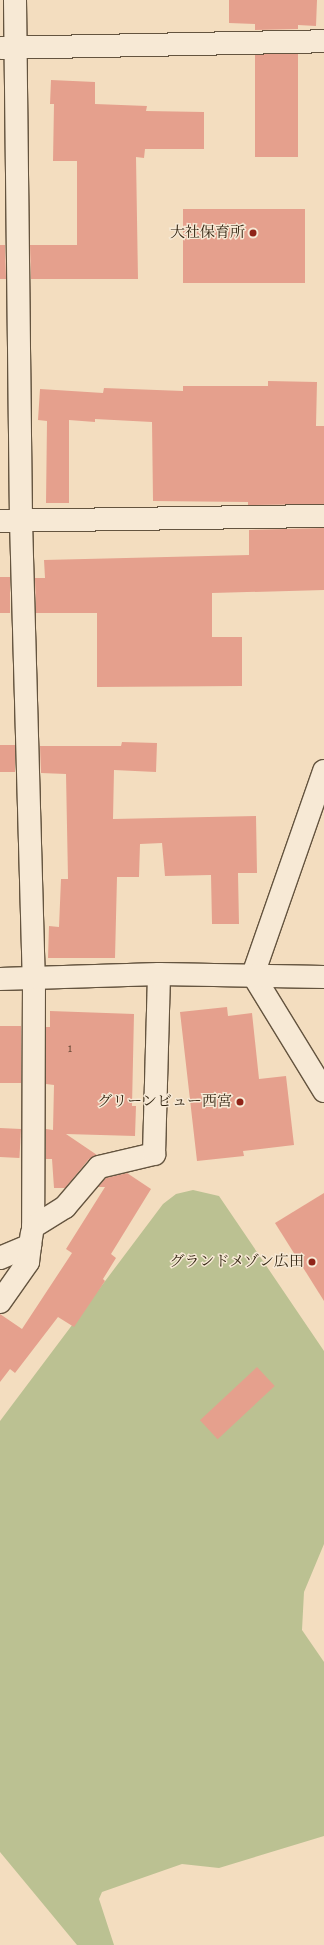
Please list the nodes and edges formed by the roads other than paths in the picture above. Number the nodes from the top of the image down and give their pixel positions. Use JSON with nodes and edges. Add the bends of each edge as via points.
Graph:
{"nodes":[{"id":1,"x":15,"y":0,"type":"edge"},
{"id":2,"x":324,"y":41,"type":"edge"},
{"id":3,"x":8,"y":48,"type":"edge"},
{"id":4,"x":324,"y":516,"type":"edge"},
{"id":5,"x":11,"y":521,"type":"edge"},
{"id":6,"x":324,"y":771,"type":"edge"},
{"id":7,"x":159,"y":974,"type":"junction"},
{"id":8,"x":253,"y":975,"type":"junction"},
{"id":9,"x":324,"y":976,"type":"edge"},
{"id":10,"x":34,"y":978,"type":"junction"},
{"id":11,"x":0,"y":979,"type":"edge"},
{"id":12,"x":324,"y":1091,"type":"edge"},
{"id":13,"x":32,"y":1236,"type":"junction"},
{"id":14,"x":0,"y":1258,"type":"edge"},
{"id":15,"x":0,"y":1302,"type":"edge"}],
"edges":[{"from":1,"to":3,"type":"street"},
{"from":2,"to":3,"type":"street"},
{"from":3,"to":5,"type":"street"},
{"from":4,"to":5,"type":"street"},
{"from":5,"to":10,"type":"street"},
{"from":6,"to":8,"type":"street"},
{"from":7,"to":8,"type":"street"},
{"from":7,"to":10,"type":"street"},
{"from":7,"to":13,"type":"street","via":[[154,1154],[100,1168],[65,1207]]},
{"from":8,"to":9,"type":"street"},
{"from":8,"to":12,"type":"street"},
{"from":10,"to":11,"type":"street"},
{"from":10,"to":13,"type":"street"},
{"from":13,"to":14,"type":"street"},
{"from":13,"to":15,"type":"street","via":[[28,1262]]}]}
